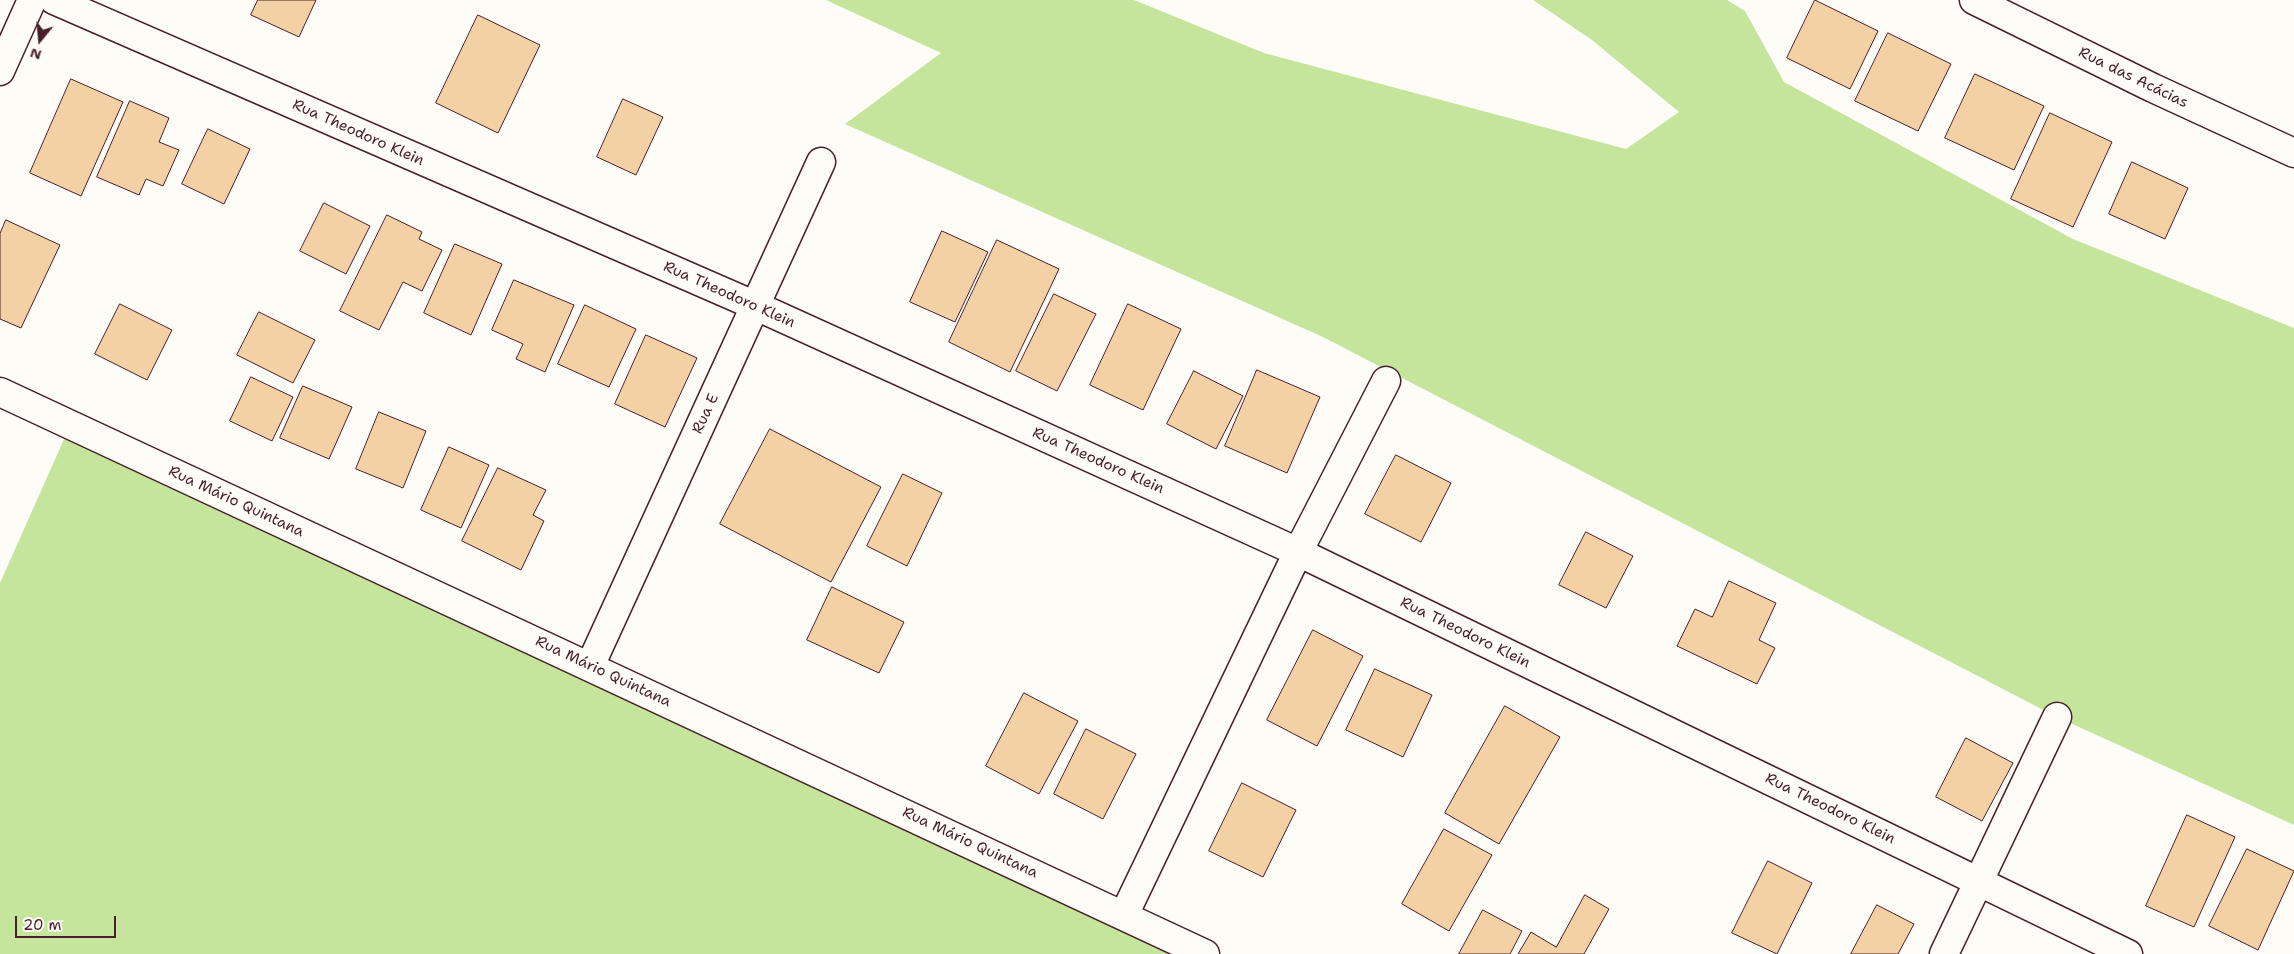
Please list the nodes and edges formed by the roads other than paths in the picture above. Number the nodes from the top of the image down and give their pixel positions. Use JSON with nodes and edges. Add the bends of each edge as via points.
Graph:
{"nodes":[{"id":1,"x":32,"y":0,"type":"edge"},
{"id":2,"x":54,"y":0,"type":"edge"},
{"id":3,"x":1974,"y":0,"type":"edge"},
{"id":4,"x":0,"y":71,"type":"edge"},
{"id":5,"x":2294,"y":153,"type":"edge"},
{"id":6,"x":821,"y":162,"type":"dead end"},
{"id":7,"x":756,"y":306,"type":"junction"},
{"id":8,"x":1386,"y":381,"type":"dead end"},
{"id":9,"x":0,"y":392,"type":"edge"},
{"id":10,"x":1298,"y":552,"type":"junction"},
{"id":11,"x":590,"y":666,"type":"junction"},
{"id":12,"x":2057,"y":717,"type":"dead end"},
{"id":13,"x":1979,"y":881,"type":"junction"},
{"id":14,"x":1124,"y":915,"type":"junction"},
{"id":15,"x":1205,"y":954,"type":"edge"},
{"id":16,"x":1944,"y":954,"type":"edge"},
{"id":17,"x":2128,"y":954,"type":"edge"}],
"edges":[{"from":1,"to":4,"type":"street"},
{"from":2,"to":7,"type":"street","name":"Rua Theodoro Klein"},
{"from":3,"to":5,"type":"street","name":"Rua das Acácias"},
{"from":6,"to":7,"type":"street","name":"Rua E"},
{"from":7,"to":10,"type":"street","name":"Rua Theodoro Klein"},
{"from":7,"to":11,"type":"street","name":"Rua E"},
{"from":8,"to":10,"type":"street"},
{"from":9,"to":11,"type":"street","name":"Rua Mário Quintana"},
{"from":10,"to":13,"type":"street","name":"Rua Theodoro Klein"},
{"from":10,"to":14,"type":"street"},
{"from":11,"to":14,"type":"street","name":"Rua Mário Quintana"},
{"from":12,"to":13,"type":"street"},
{"from":13,"to":16,"type":"street"},
{"from":13,"to":17,"type":"street","name":"Rua Theodoro Klein"},
{"from":14,"to":15,"type":"street","name":"Rua Mário Quintana"}]}
